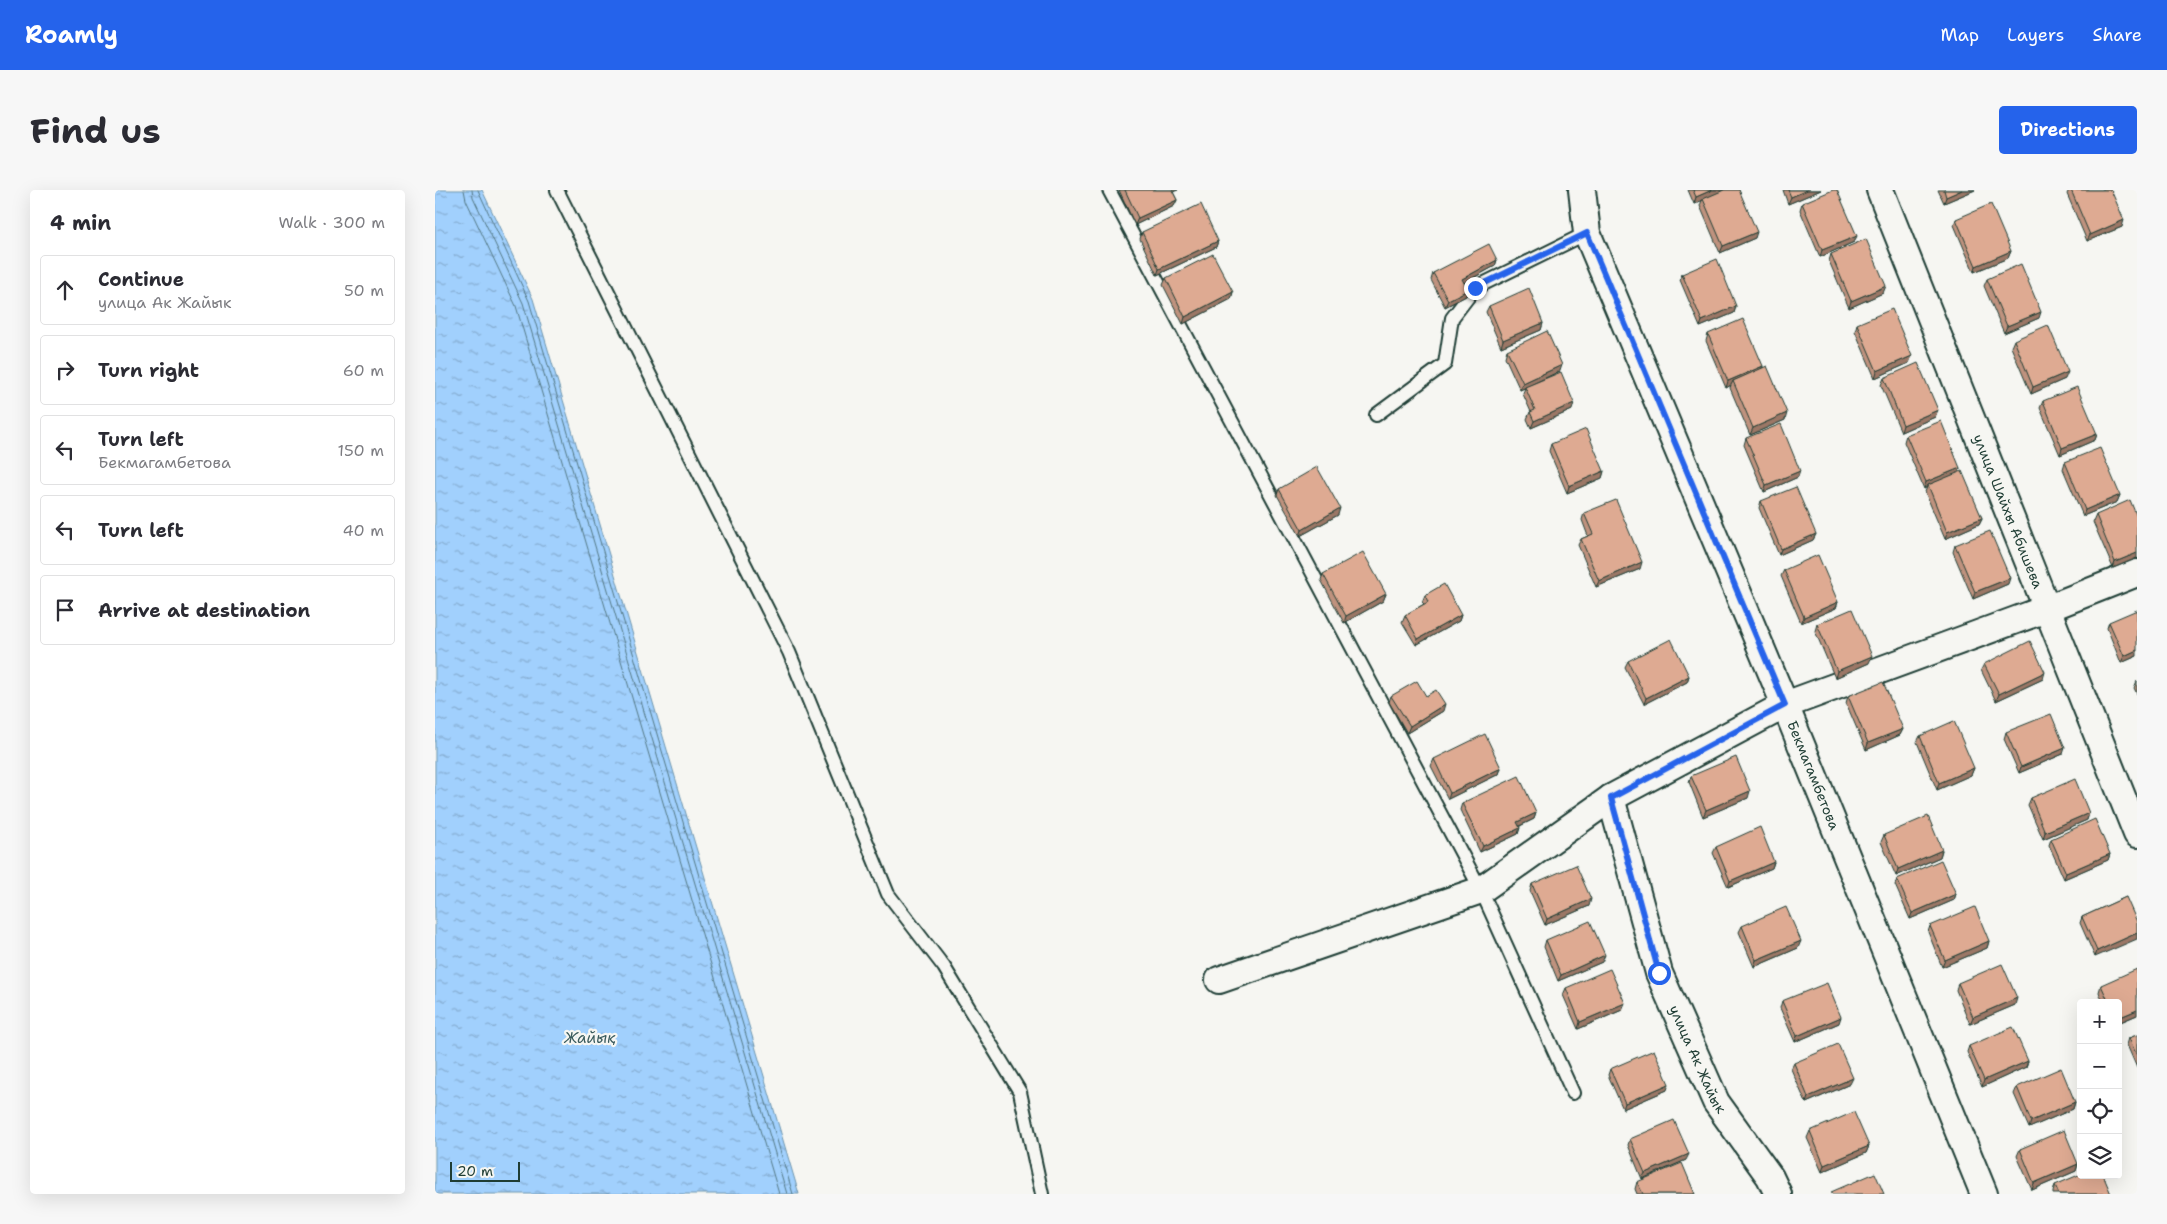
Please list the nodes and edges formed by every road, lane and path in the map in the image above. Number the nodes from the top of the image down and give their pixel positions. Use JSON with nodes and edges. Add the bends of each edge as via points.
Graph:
{"nodes":[{"id":1,"x":557,"y":190,"type":"edge"},
{"id":2,"x":1109,"y":190,"type":"edge"},
{"id":3,"x":1582,"y":190,"type":"edge"},
{"id":4,"x":1880,"y":190,"type":"edge"},
{"id":5,"x":1587,"y":233,"type":"junction"},
{"id":6,"x":1376,"y":415,"type":"dead end"},
{"id":7,"x":2137,"y":573,"type":"edge"},
{"id":8,"x":2046,"y":609,"type":"junction"},
{"id":9,"x":1785,"y":705,"type":"junction"},
{"id":10,"x":1611,"y":798,"type":"junction"},
{"id":11,"x":2137,"y":834,"type":"edge"},
{"id":12,"x":1481,"y":890,"type":"junction"},
{"id":13,"x":1219,"y":980,"type":"dead end"},
{"id":14,"x":1573,"y":1093,"type":"dead end"},
{"id":15,"x":1042,"y":1194,"type":"edge"},
{"id":16,"x":1778,"y":1194,"type":"edge"},
{"id":17,"x":1984,"y":1194,"type":"edge"}],
"edges":[{"from":1,"to":15,"type":"lane","via":[[789,652],[888,894],[944,967],[1020,1092]]},
{"from":2,"to":12,"type":"lane"},
{"from":3,"to":5,"type":"street","name":"Бекмагамбетова"},
{"from":4,"to":8,"type":"street","name":"улица Шайхы Абишева"},
{"from":5,"to":6,"type":"lane","via":[[1475,288],[1452,318],[1445,364]]},
{"from":5,"to":9,"type":"street","name":"Бекмагамбетова"},
{"from":7,"to":8,"type":"street"},
{"from":8,"to":9,"type":"street"},
{"from":8,"to":11,"type":"street","name":"улица Шайхы Абишева"},
{"from":9,"to":10,"type":"street"},
{"from":9,"to":17,"type":"street","name":"Бекмагамбетова"},
{"from":10,"to":12,"type":"street"},
{"from":10,"to":16,"type":"street","name":"улица Ак Жайык","via":[[1659,973],[1716,1102],[1770,1177]]},
{"from":12,"to":13,"type":"street"},
{"from":12,"to":14,"type":"lane"}]}
